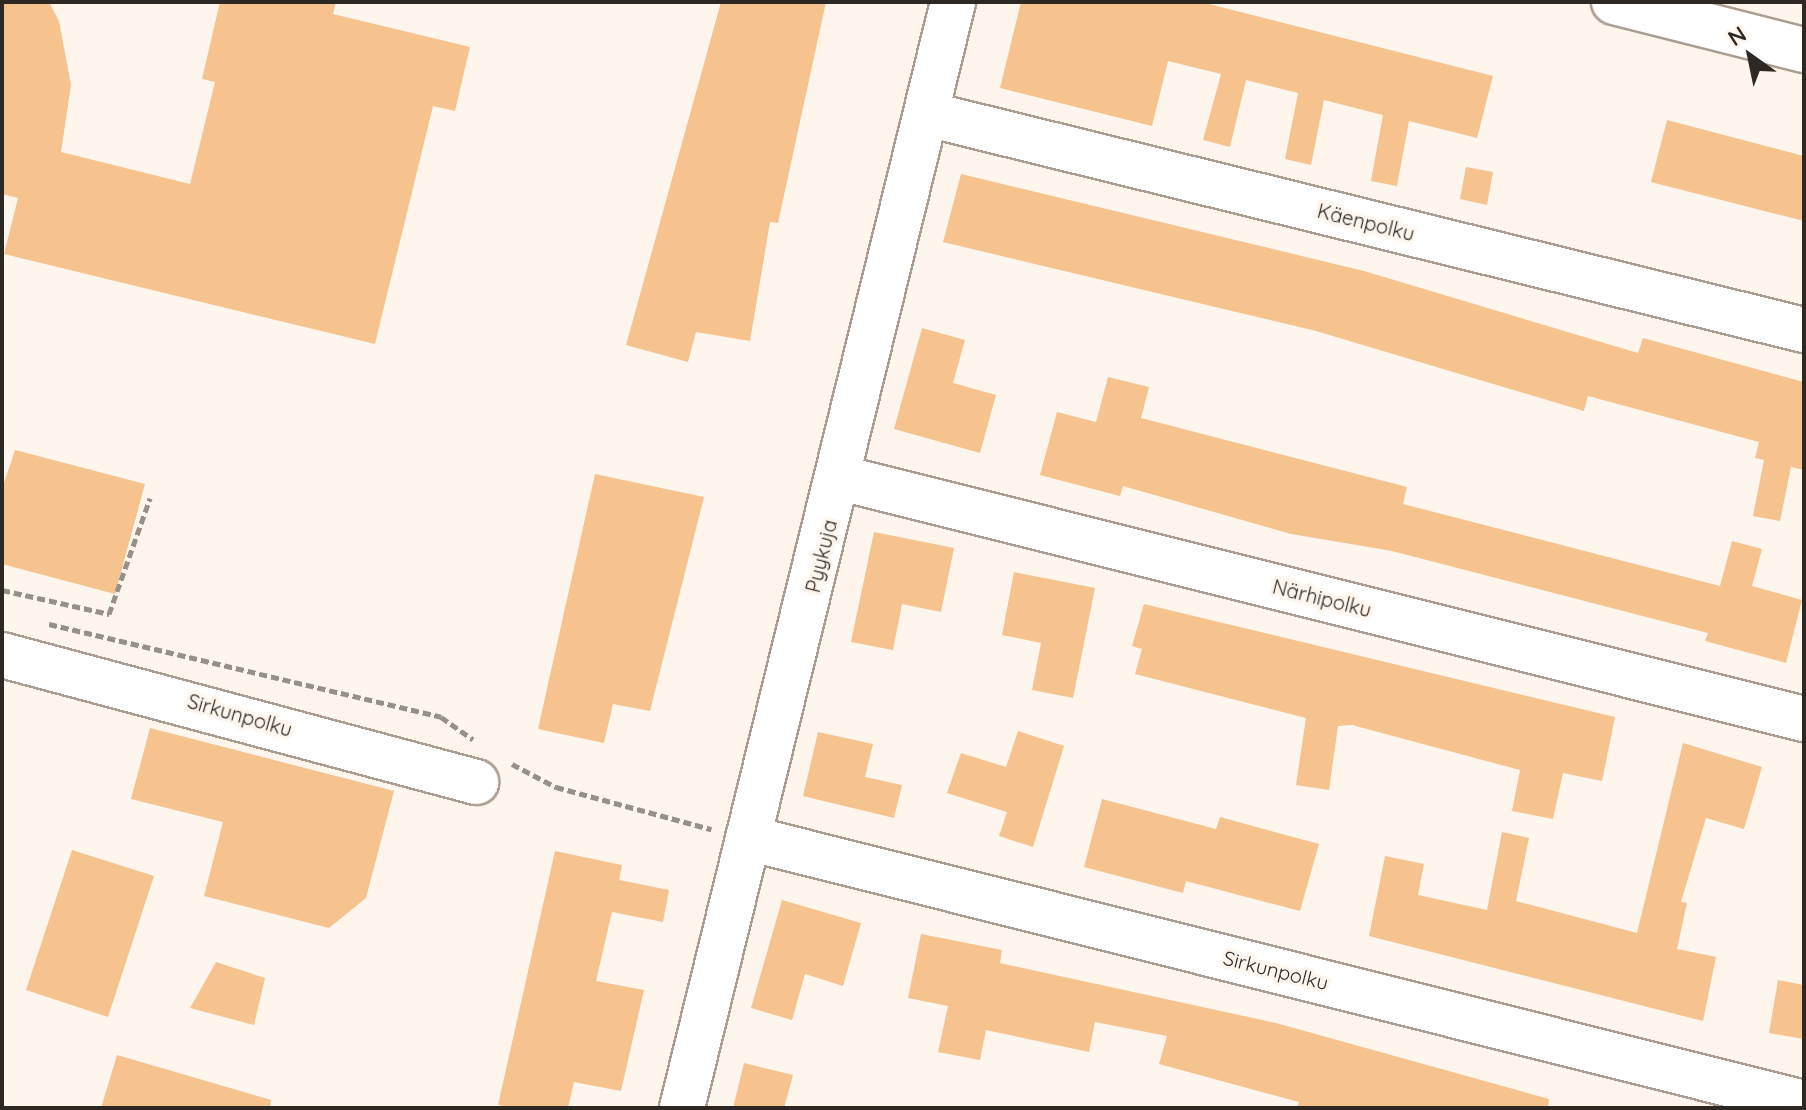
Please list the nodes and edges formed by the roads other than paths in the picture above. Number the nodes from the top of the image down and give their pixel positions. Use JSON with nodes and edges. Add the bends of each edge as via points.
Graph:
{"nodes":[{"id":1,"x":953,"y":2,"type":"edge"},
{"id":2,"x":1614,"y":2,"type":"edge"},
{"id":3,"x":1804,"y":50,"type":"edge"},
{"id":4,"x":927,"y":114,"type":"junction"},
{"id":5,"x":1804,"y":330,"type":"edge"},
{"id":6,"x":841,"y":478,"type":"junction"},
{"id":7,"x":2,"y":655,"type":"edge"},
{"id":8,"x":1804,"y":719,"type":"edge"},
{"id":9,"x":476,"y":782,"type":"dead end"},
{"id":10,"x":748,"y":838,"type":"junction"},
{"id":11,"x":1804,"y":1103,"type":"edge"},
{"id":12,"x":682,"y":1108,"type":"edge"}],
"edges":[{"from":1,"to":4,"type":"street","name":"Pyykuja"},
{"from":2,"to":3,"type":"street"},
{"from":4,"to":5,"type":"street","name":"Käenpolku"},
{"from":4,"to":6,"type":"street","name":"Pyykuja"},
{"from":6,"to":8,"type":"street","name":"Närhipolku"},
{"from":6,"to":10,"type":"street","name":"Pyykuja"},
{"from":7,"to":9,"type":"street","name":"Sirkunpolku"},
{"from":10,"to":11,"type":"street","name":"Sirkunpolku"},
{"from":10,"to":12,"type":"street","name":"Pyykuja"}]}
